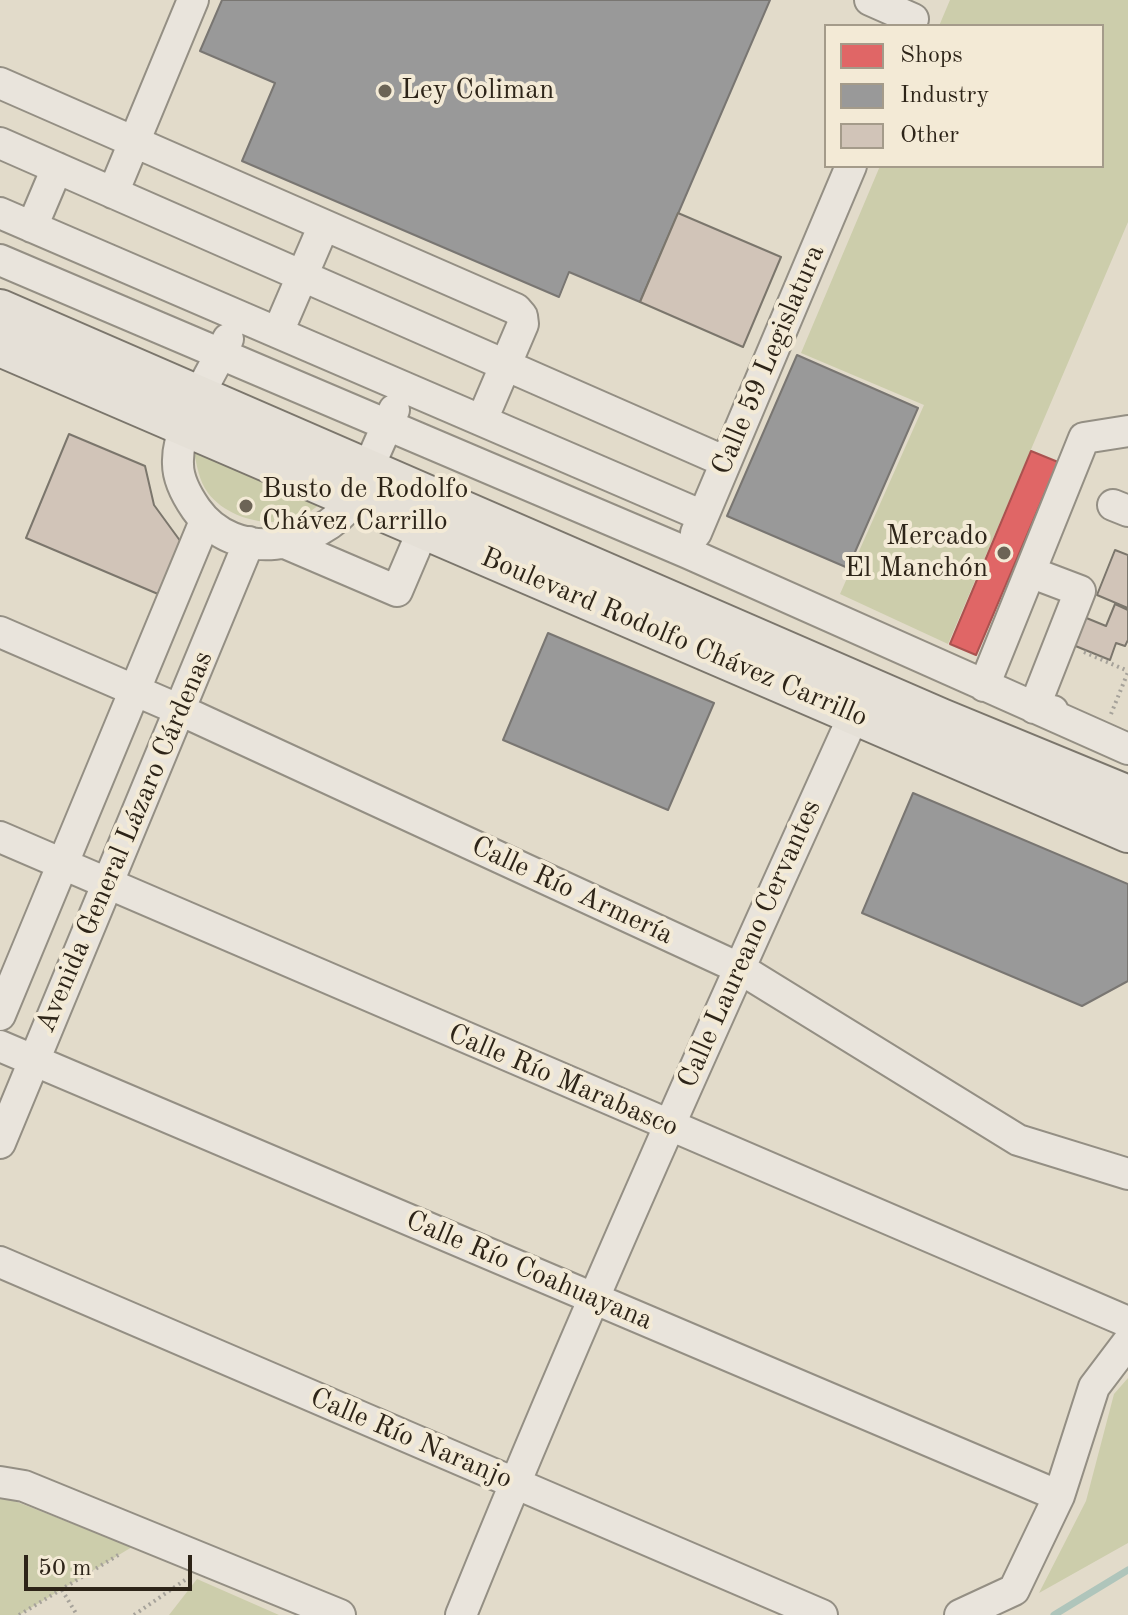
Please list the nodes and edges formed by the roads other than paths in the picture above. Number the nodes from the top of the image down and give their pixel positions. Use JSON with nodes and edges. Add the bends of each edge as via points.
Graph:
{"nodes":[{"id":1,"x":193,"y":0,"type":"edge"},
{"id":2,"x":870,"y":0,"type":"edge"},
{"id":3,"x":914,"y":15,"type":"edge"},
{"id":4,"x":0,"y":83,"type":"edge"},
{"id":5,"x":135,"y":141,"type":"junction"},
{"id":6,"x":4,"y":155,"type":"edge"},
{"id":7,"x":57,"y":168,"type":"junction"},
{"id":8,"x":850,"y":168,"type":"edge"},
{"id":9,"x":113,"y":193,"type":"junction"},
{"id":10,"x":0,"y":213,"type":"edge"},
{"id":11,"x":324,"y":225,"type":"junction"},
{"id":12,"x":32,"y":227,"type":"junction"},
{"id":13,"x":0,"y":260,"type":"edge"},
{"id":14,"x":302,"y":277,"type":"junction"},
{"id":15,"x":0,"y":309,"type":"edge"},
{"id":16,"x":240,"y":316,"type":"junction"},
{"id":17,"x":278,"y":332,"type":"junction"},
{"id":18,"x":0,"y":347,"type":"edge"},
{"id":19,"x":220,"y":356,"type":"junction"},
{"id":20,"x":506,"y":366,"type":"junction"},
{"id":21,"x":404,"y":386,"type":"junction"},
{"id":22,"x":193,"y":412,"type":"junction"},
{"id":23,"x":482,"y":420,"type":"junction"},
{"id":24,"x":387,"y":426,"type":"junction"},
{"id":25,"x":1128,"y":431,"type":"edge"},
{"id":26,"x":726,"y":462,"type":"junction"},
{"id":27,"x":361,"y":484,"type":"junction"},
{"id":28,"x":703,"y":516,"type":"junction"},
{"id":29,"x":205,"y":521,"type":"junction"},
{"id":30,"x":423,"y":530,"type":"junction"},
{"id":31,"x":249,"y":542,"type":"junction"},
{"id":32,"x":285,"y":543,"type":"junction"},
{"id":33,"x":688,"y":553,"type":"junction"},
{"id":34,"x":1030,"y":572,"type":"junction"},
{"id":35,"x":0,"y":632,"type":"edge"},
{"id":36,"x":988,"y":676,"type":"junction"},
{"id":37,"x":135,"y":690,"type":"junction"},
{"id":38,"x":1034,"y":708,"type":"junction"},
{"id":39,"x":180,"y":710,"type":"junction"},
{"id":40,"x":854,"y":715,"type":"junction"},
{"id":41,"x":1119,"y":726,"type":"edge"},
{"id":42,"x":1128,"y":749,"type":"edge"},
{"id":43,"x":1128,"y":795,"type":"edge"},
{"id":44,"x":1128,"y":833,"type":"edge"},
{"id":45,"x":0,"y":837,"type":"edge"},
{"id":46,"x":63,"y":864,"type":"junction"},
{"id":47,"x":108,"y":883,"type":"junction"},
{"id":48,"x":739,"y":968,"type":"junction"},
{"id":49,"x":0,"y":1015,"type":"edge"},
{"id":50,"x":0,"y":1046,"type":"edge"},
{"id":51,"x":34,"y":1061,"type":"junction"},
{"id":52,"x":667,"y":1126,"type":"junction"},
{"id":53,"x":0,"y":1143,"type":"edge"},
{"id":54,"x":1128,"y":1174,"type":"edge"},
{"id":55,"x":0,"y":1262,"type":"edge"},
{"id":56,"x":595,"y":1299,"type":"junction"},
{"id":57,"x":1128,"y":1322,"type":"edge"},
{"id":58,"x":1128,"y":1342,"type":"edge"},
{"id":59,"x":0,"y":1482,"type":"edge"},
{"id":60,"x":515,"y":1483,"type":"junction"},
{"id":61,"x":1059,"y":1496,"type":"junction"},
{"id":62,"x":340,"y":1615,"type":"edge"},
{"id":63,"x":461,"y":1615,"type":"edge"},
{"id":64,"x":822,"y":1615,"type":"edge"},
{"id":65,"x":960,"y":1615,"type":"edge"}],
"edges":[{"from":1,"to":5,"type":"street"},
{"from":2,"to":3,"type":"street"},
{"from":4,"to":5,"type":"street"},
{"from":5,"to":9,"type":"street"},
{"from":5,"to":11,"type":"street"},
{"from":6,"to":7,"type":"street"},
{"from":7,"to":9,"type":"street"},
{"from":7,"to":12,"type":"street"},
{"from":8,"to":26,"type":"street","name":"Calle 59 Legislatura"},
{"from":9,"to":14,"type":"street"},
{"from":10,"to":12,"type":"street"},
{"from":11,"to":14,"type":"street"},
{"from":11,"to":20,"type":"street","via":[[516,309],[523,324]]},
{"from":12,"to":16,"type":"street"},
{"from":13,"to":19,"type":"street"},
{"from":14,"to":17,"type":"street"},
{"from":14,"to":20,"type":"street"},
{"from":15,"to":22,"type":"main road","name":"Boulevard Rodolfo Chávez Carrillo"},
{"from":16,"to":17,"type":"street"},
{"from":16,"to":19,"type":"street"},
{"from":17,"to":21,"type":"street"},
{"from":18,"to":22,"type":"main road","name":"Boulevard Rodolfo Chávez Carrillo"},
{"from":19,"to":22,"type":"street"},
{"from":19,"to":24,"type":"street"},
{"from":20,"to":23,"type":"street"},
{"from":20,"to":26,"type":"street"},
{"from":21,"to":23,"type":"street"},
{"from":21,"to":24,"type":"street"},
{"from":22,"to":27,"type":"main road","name":"Boulevard Rodolfo Chávez Carrillo"},
{"from":22,"to":29,"type":"street","via":[[177,466],[187,496]]},
{"from":23,"to":28,"type":"street"},
{"from":24,"to":27,"type":"street"},
{"from":24,"to":33,"type":"street"},
{"from":25,"to":34,"type":"street","via":[[1084,438]]},
{"from":26,"to":28,"type":"street","name":"Calle 59 Legislatura"},
{"from":27,"to":30,"type":"main road","name":"Boulevard Rodolfo Chávez Carrillo"},
{"from":27,"to":32,"type":"street","via":[[345,513],[326,528]]},
{"from":27,"to":43,"type":"main road","name":"Boulevard Rodolfo Chávez Carrillo"},
{"from":28,"to":33,"type":"street","name":"Calle 59 Legislatura"},
{"from":29,"to":31,"type":"street"},
{"from":29,"to":37,"type":"street","name":"Avenida General Lázaro Cárdenas"},
{"from":30,"to":32,"type":"street","via":[[397,591]]},
{"from":30,"to":40,"type":"main road","name":"Boulevard Rodolfo Chávez Carrillo"},
{"from":31,"to":32,"type":"street"},
{"from":31,"to":39,"type":"street","name":"Avenida General Lázaro Cárdenas"},
{"from":33,"to":36,"type":"street"},
{"from":34,"to":36,"type":"street"},
{"from":34,"to":38,"type":"street","via":[[1080,591]]},
{"from":35,"to":37,"type":"street","name":"Calle Río Armería"},
{"from":36,"to":38,"type":"street"},
{"from":37,"to":39,"type":"street","name":"Calle Río Armería"},
{"from":37,"to":46,"type":"street","name":"Avenida General Lázaro Cárdenas"},
{"from":38,"to":41,"type":"street"},
{"from":38,"to":42,"type":"street"},
{"from":39,"to":47,"type":"street","name":"Avenida General Lázaro Cárdenas"},
{"from":39,"to":48,"type":"street","name":"Calle Río Armería"},
{"from":40,"to":44,"type":"main road","name":"Boulevard Rodolfo Chávez Carrillo"},
{"from":40,"to":48,"type":"street","name":"Calle Laureano Cervantes"},
{"from":45,"to":46,"type":"street","name":"Calle Río Marabasco"},
{"from":46,"to":47,"type":"street","name":"Calle Río Marabasco"},
{"from":46,"to":49,"type":"street","name":"Avenida General Lázaro Cárdenas"},
{"from":47,"to":51,"type":"street","name":"Avenida General Lázaro Cárdenas"},
{"from":47,"to":52,"type":"street","name":"Calle Río Marabasco"},
{"from":48,"to":52,"type":"street","name":"Calle Laureano Cervantes"},
{"from":48,"to":54,"type":"street","name":"Calle Río Armería","via":[[1018,1140]]},
{"from":50,"to":51,"type":"street","name":"Calle Río Coahuayana"},
{"from":51,"to":53,"type":"street","name":"Avenida General Lázaro Cárdenas"},
{"from":51,"to":56,"type":"street","name":"Calle Río Coahuayana"},
{"from":52,"to":56,"type":"street","name":"Calle Laureano Cervantes"},
{"from":52,"to":57,"type":"street","name":"Calle Río Marabasco"},
{"from":55,"to":60,"type":"street","name":"Calle Río Naranjo"},
{"from":56,"to":60,"type":"street","name":"Calle Laureano Cervantes"},
{"from":56,"to":61,"type":"street","name":"Calle Río Coahuayana"},
{"from":58,"to":61,"type":"street","via":[[1094,1387]]},
{"from":59,"to":62,"type":"street","via":[[24,1486]]},
{"from":60,"to":63,"type":"street","name":"Calle Laureano Cervantes"},
{"from":60,"to":64,"type":"street","name":"Calle Río Naranjo"},
{"from":61,"to":65,"type":"street","via":[[1014,1590]]}]}
